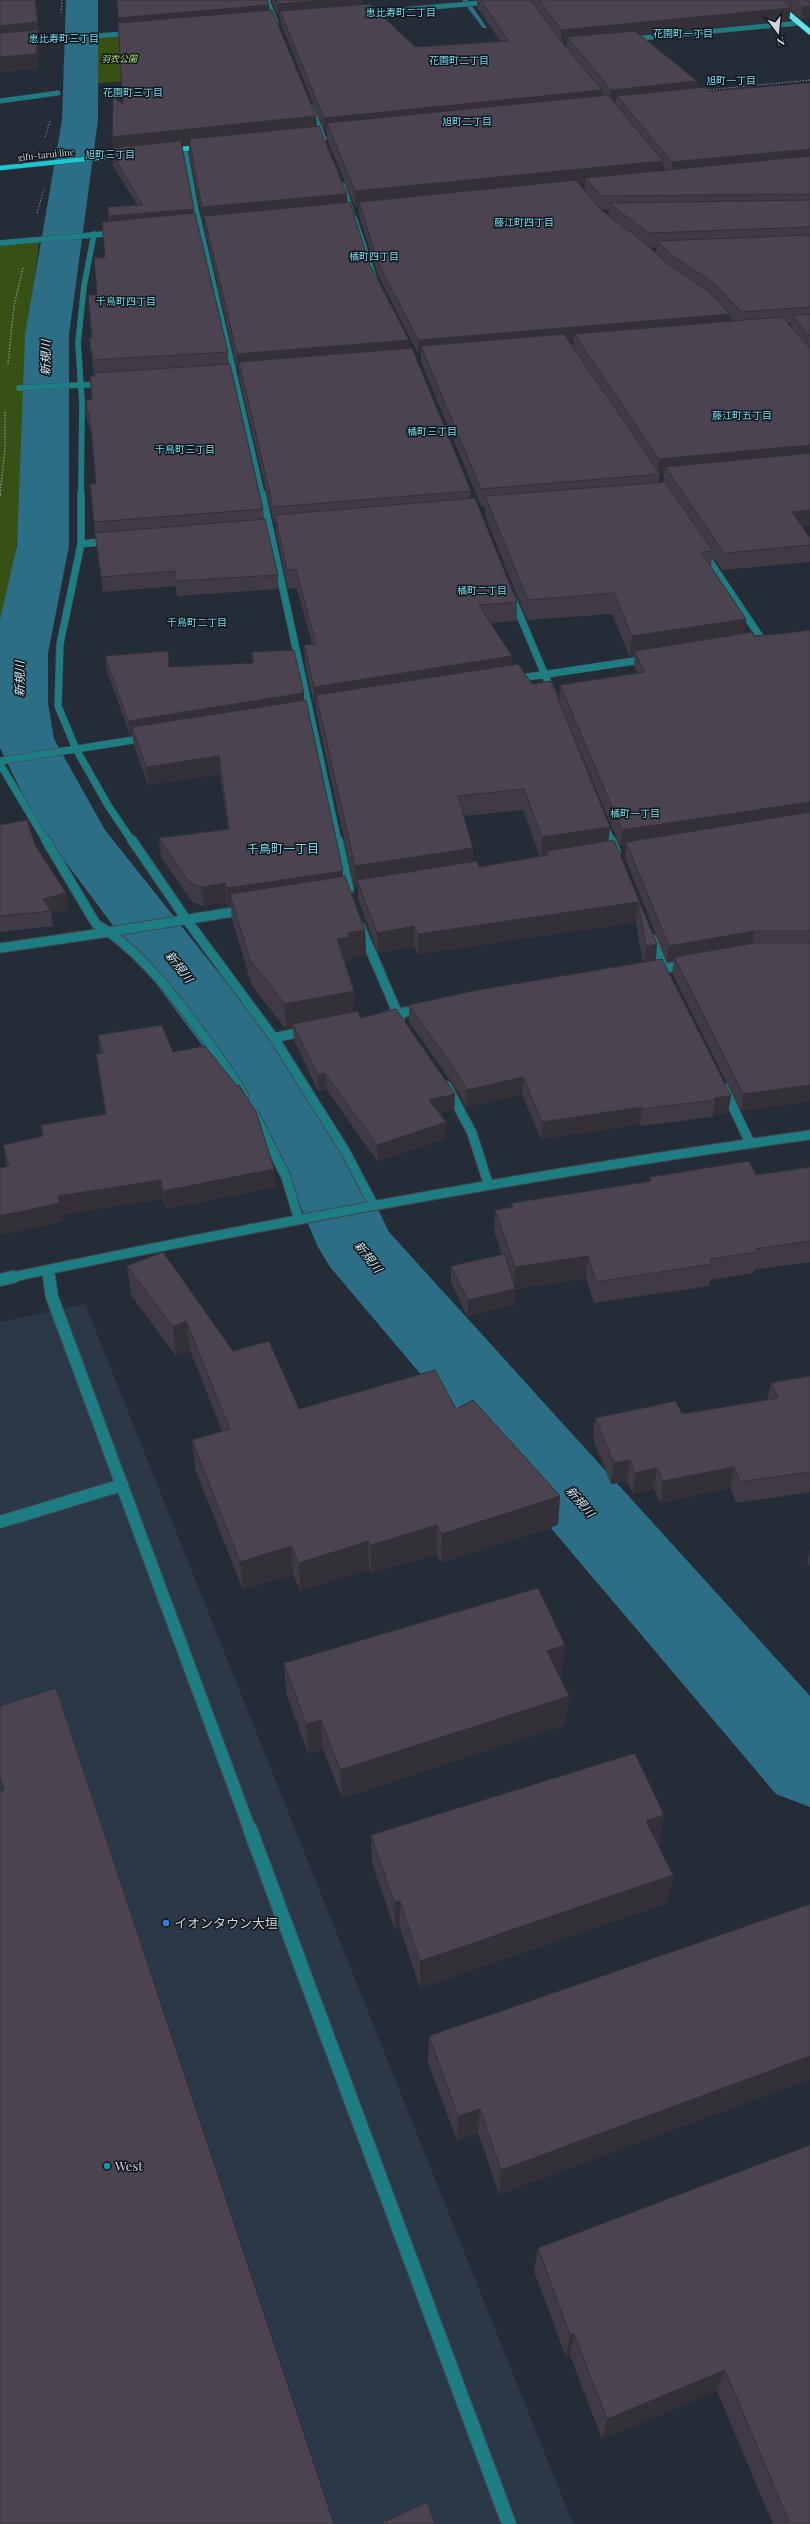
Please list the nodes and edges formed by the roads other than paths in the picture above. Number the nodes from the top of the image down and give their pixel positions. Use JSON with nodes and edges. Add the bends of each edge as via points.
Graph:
{"nodes":[{"id":1,"x":267,"y":0,"type":"edge"},
{"id":2,"x":513,"y":0,"type":"edge"},
{"id":3,"x":772,"y":0,"type":"edge"},
{"id":4,"x":362,"y":13,"type":"edge"},
{"id":5,"x":275,"y":20,"type":"junction"},
{"id":6,"x":283,"y":20,"type":"edge"},
{"id":7,"x":268,"y":21,"type":"edge"},
{"id":8,"x":799,"y":23,"type":"junction"},
{"id":9,"x":278,"y":27,"type":"edge"},
{"id":10,"x":139,"y":32,"type":"edge"},
{"id":11,"x":810,"y":32,"type":"edge"},
{"id":12,"x":622,"y":40,"type":"edge"},
{"id":13,"x":0,"y":44,"type":"edge"},
{"id":14,"x":58,"y":93,"type":"road end"},
{"id":15,"x":0,"y":101,"type":"edge"},
{"id":16,"x":309,"y":101,"type":"edge"},
{"id":17,"x":323,"y":134,"type":"junction"},
{"id":18,"x":329,"y":134,"type":"edge"},
{"id":19,"x":315,"y":135,"type":"edge"},
{"id":20,"x":208,"y":146,"type":"edge"},
{"id":21,"x":185,"y":148,"type":"junction"},
{"id":22,"x":328,"y":148,"type":"edge"},
{"id":23,"x":162,"y":151,"type":"edge"},
{"id":24,"x":132,"y":154,"type":"edge"},
{"id":25,"x":0,"y":168,"type":"edge"},
{"id":26,"x":339,"y":177,"type":"edge"},
{"id":27,"x":354,"y":212,"type":"junction"},
{"id":28,"x":362,"y":212,"type":"edge"},
{"id":29,"x":346,"y":213,"type":"edge"},
{"id":30,"x":200,"y":225,"type":"junction"},
{"id":31,"x":207,"y":225,"type":"edge"},
{"id":32,"x":192,"y":226,"type":"edge"},
{"id":33,"x":124,"y":232,"type":"edge"},
{"id":34,"x":94,"y":234,"type":"junction"},
{"id":35,"x":0,"y":243,"type":"edge"},
{"id":36,"x":380,"y":290,"type":"edge"},
{"id":37,"x":241,"y":373,"type":"edge"},
{"id":38,"x":233,"y":374,"type":"junction"},
{"id":39,"x":225,"y":375,"type":"edge"},
{"id":40,"x":114,"y":383,"type":"edge"},
{"id":41,"x":82,"y":385,"type":"junction"},
{"id":42,"x":19,"y":388,"type":"dead end"},
{"id":43,"x":278,"y":528,"type":"edge"},
{"id":44,"x":262,"y":529,"type":"edge"},
{"id":45,"x":270,"y":529,"type":"junction"},
{"id":46,"x":120,"y":540,"type":"edge"},
{"id":47,"x":81,"y":544,"type":"junction"},
{"id":48,"x":701,"y":549,"type":"edge"},
{"id":49,"x":508,"y":586,"type":"edge"},
{"id":50,"x":763,"y":642,"type":"edge"},
{"id":51,"x":654,"y":658,"type":"edge"},
{"id":52,"x":545,"y":674,"type":"junction"},
{"id":53,"x":506,"y":680,"type":"edge"},
{"id":54,"x":556,"y":702,"type":"edge"},
{"id":55,"x":154,"y":737,"type":"edge"},
{"id":56,"x":76,"y":749,"type":"junction"},
{"id":57,"x":1,"y":762,"type":"edge"},
{"id":58,"x":602,"y":816,"type":"edge"},
{"id":59,"x":617,"y":854,"type":"edge"},
{"id":60,"x":350,"y":894,"type":"edge"},
{"id":61,"x":257,"y":908,"type":"edge"},
{"id":62,"x":357,"y":918,"type":"edge"},
{"id":63,"x":186,"y":919,"type":"junction"},
{"id":64,"x":647,"y":928,"type":"edge"},
{"id":65,"x":113,"y":931,"type":"junction"},
{"id":66,"x":0,"y":948,"type":"edge"},
{"id":67,"x":693,"y":963,"type":"edge"},
{"id":68,"x":663,"y":968,"type":"junction"},
{"id":69,"x":648,"y":971,"type":"edge"},
{"id":70,"x":670,"y":982,"type":"edge"},
{"id":71,"x":428,"y":1008,"type":"edge"},
{"id":72,"x":396,"y":1014,"type":"junction"},
{"id":73,"x":373,"y":1018,"type":"edge"},
{"id":74,"x":405,"y":1026,"type":"edge"},
{"id":75,"x":312,"y":1030,"type":"edge"},
{"id":76,"x":274,"y":1038,"type":"junction"},
{"id":77,"x":439,"y":1075,"type":"edge"},
{"id":78,"x":719,"y":1078,"type":"edge"},
{"id":79,"x":810,"y":1135,"type":"edge"},
{"id":80,"x":750,"y":1143,"type":"junction"},
{"id":81,"x":488,"y":1184,"type":"junction"},
{"id":82,"x":369,"y":1204,"type":"junction"},
{"id":83,"x":298,"y":1218,"type":"junction"},
{"id":84,"x":48,"y":1270,"type":"junction"},
{"id":85,"x":0,"y":1280,"type":"edge"},
{"id":86,"x":122,"y":1485,"type":"junction"},
{"id":87,"x":0,"y":1522,"type":"edge"},
{"id":88,"x":509,"y":2524,"type":"edge"}],
"edges":[{"from":1,"to":5,"type":"street"},
{"from":2,"to":4,"type":"street"},
{"from":3,"to":8,"type":"highway"},
{"from":5,"to":6,"type":"street"},
{"from":5,"to":7,"type":"street"},
{"from":5,"to":9,"type":"street"},
{"from":8,"to":11,"type":"highway"},
{"from":8,"to":12,"type":"street"},
{"from":10,"to":13,"type":"street"},
{"from":14,"to":15,"type":"street"},
{"from":16,"to":17,"type":"street"},
{"from":17,"to":18,"type":"main road"},
{"from":17,"to":19,"type":"main road"},
{"from":17,"to":22,"type":"street"},
{"from":20,"to":21,"type":"main road"},
{"from":21,"to":23,"type":"main road"},
{"from":21,"to":30,"type":"street"},
{"from":24,"to":25,"type":"main road","name":"gifu-tarui line"},
{"from":26,"to":27,"type":"street"},
{"from":27,"to":28,"type":"street"},
{"from":27,"to":29,"type":"street"},
{"from":27,"to":36,"type":"street"},
{"from":30,"to":31,"type":"street"},
{"from":30,"to":32,"type":"street"},
{"from":30,"to":38,"type":"street"},
{"from":33,"to":34,"type":"street"},
{"from":34,"to":35,"type":"street"},
{"from":34,"to":41,"type":"street","via":[[85,275],[79,344],[79,376]]},
{"from":37,"to":38,"type":"street"},
{"from":38,"to":39,"type":"street"},
{"from":38,"to":45,"type":"street"},
{"from":40,"to":41,"type":"street"},
{"from":41,"to":42,"type":"street"},
{"from":41,"to":47,"type":"street"},
{"from":43,"to":45,"type":"street"},
{"from":44,"to":45,"type":"street"},
{"from":45,"to":60,"type":"street"},
{"from":46,"to":47,"type":"street"},
{"from":47,"to":56,"type":"street","via":[[59,659],[58,706]]},
{"from":48,"to":50,"type":"street"},
{"from":49,"to":52,"type":"street"},
{"from":51,"to":52,"type":"street"},
{"from":52,"to":53,"type":"street"},
{"from":52,"to":54,"type":"street"},
{"from":55,"to":56,"type":"street"},
{"from":56,"to":57,"type":"street"},
{"from":56,"to":63,"type":"street","via":[[109,807]]},
{"from":57,"to":65,"type":"street","via":[[96,924]]},
{"from":58,"to":59,"type":"street"},
{"from":61,"to":63,"type":"street"},
{"from":62,"to":72,"type":"street"},
{"from":63,"to":65,"type":"street"},
{"from":63,"to":76,"type":"street"},
{"from":64,"to":68,"type":"street"},
{"from":65,"to":66,"type":"street"},
{"from":65,"to":83,"type":"street","via":[[148,964],[233,1076],[283,1167],[293,1192]]},
{"from":67,"to":68,"type":"street"},
{"from":68,"to":69,"type":"street"},
{"from":68,"to":70,"type":"street"},
{"from":71,"to":72,"type":"street"},
{"from":72,"to":73,"type":"street"},
{"from":72,"to":74,"type":"street"},
{"from":75,"to":76,"type":"street"},
{"from":76,"to":82,"type":"street","via":[[346,1151]]},
{"from":77,"to":81,"type":"street","via":[[465,1117],[482,1159]]},
{"from":78,"to":80,"type":"street"},
{"from":79,"to":80,"type":"street"},
{"from":80,"to":81,"type":"street"},
{"from":81,"to":82,"type":"street"},
{"from":82,"to":83,"type":"street"},
{"from":83,"to":84,"type":"street"},
{"from":84,"to":85,"type":"street"},
{"from":84,"to":86,"type":"street","via":[[52,1297]]},
{"from":86,"to":87,"type":"street"},
{"from":86,"to":88,"type":"street"}]}
